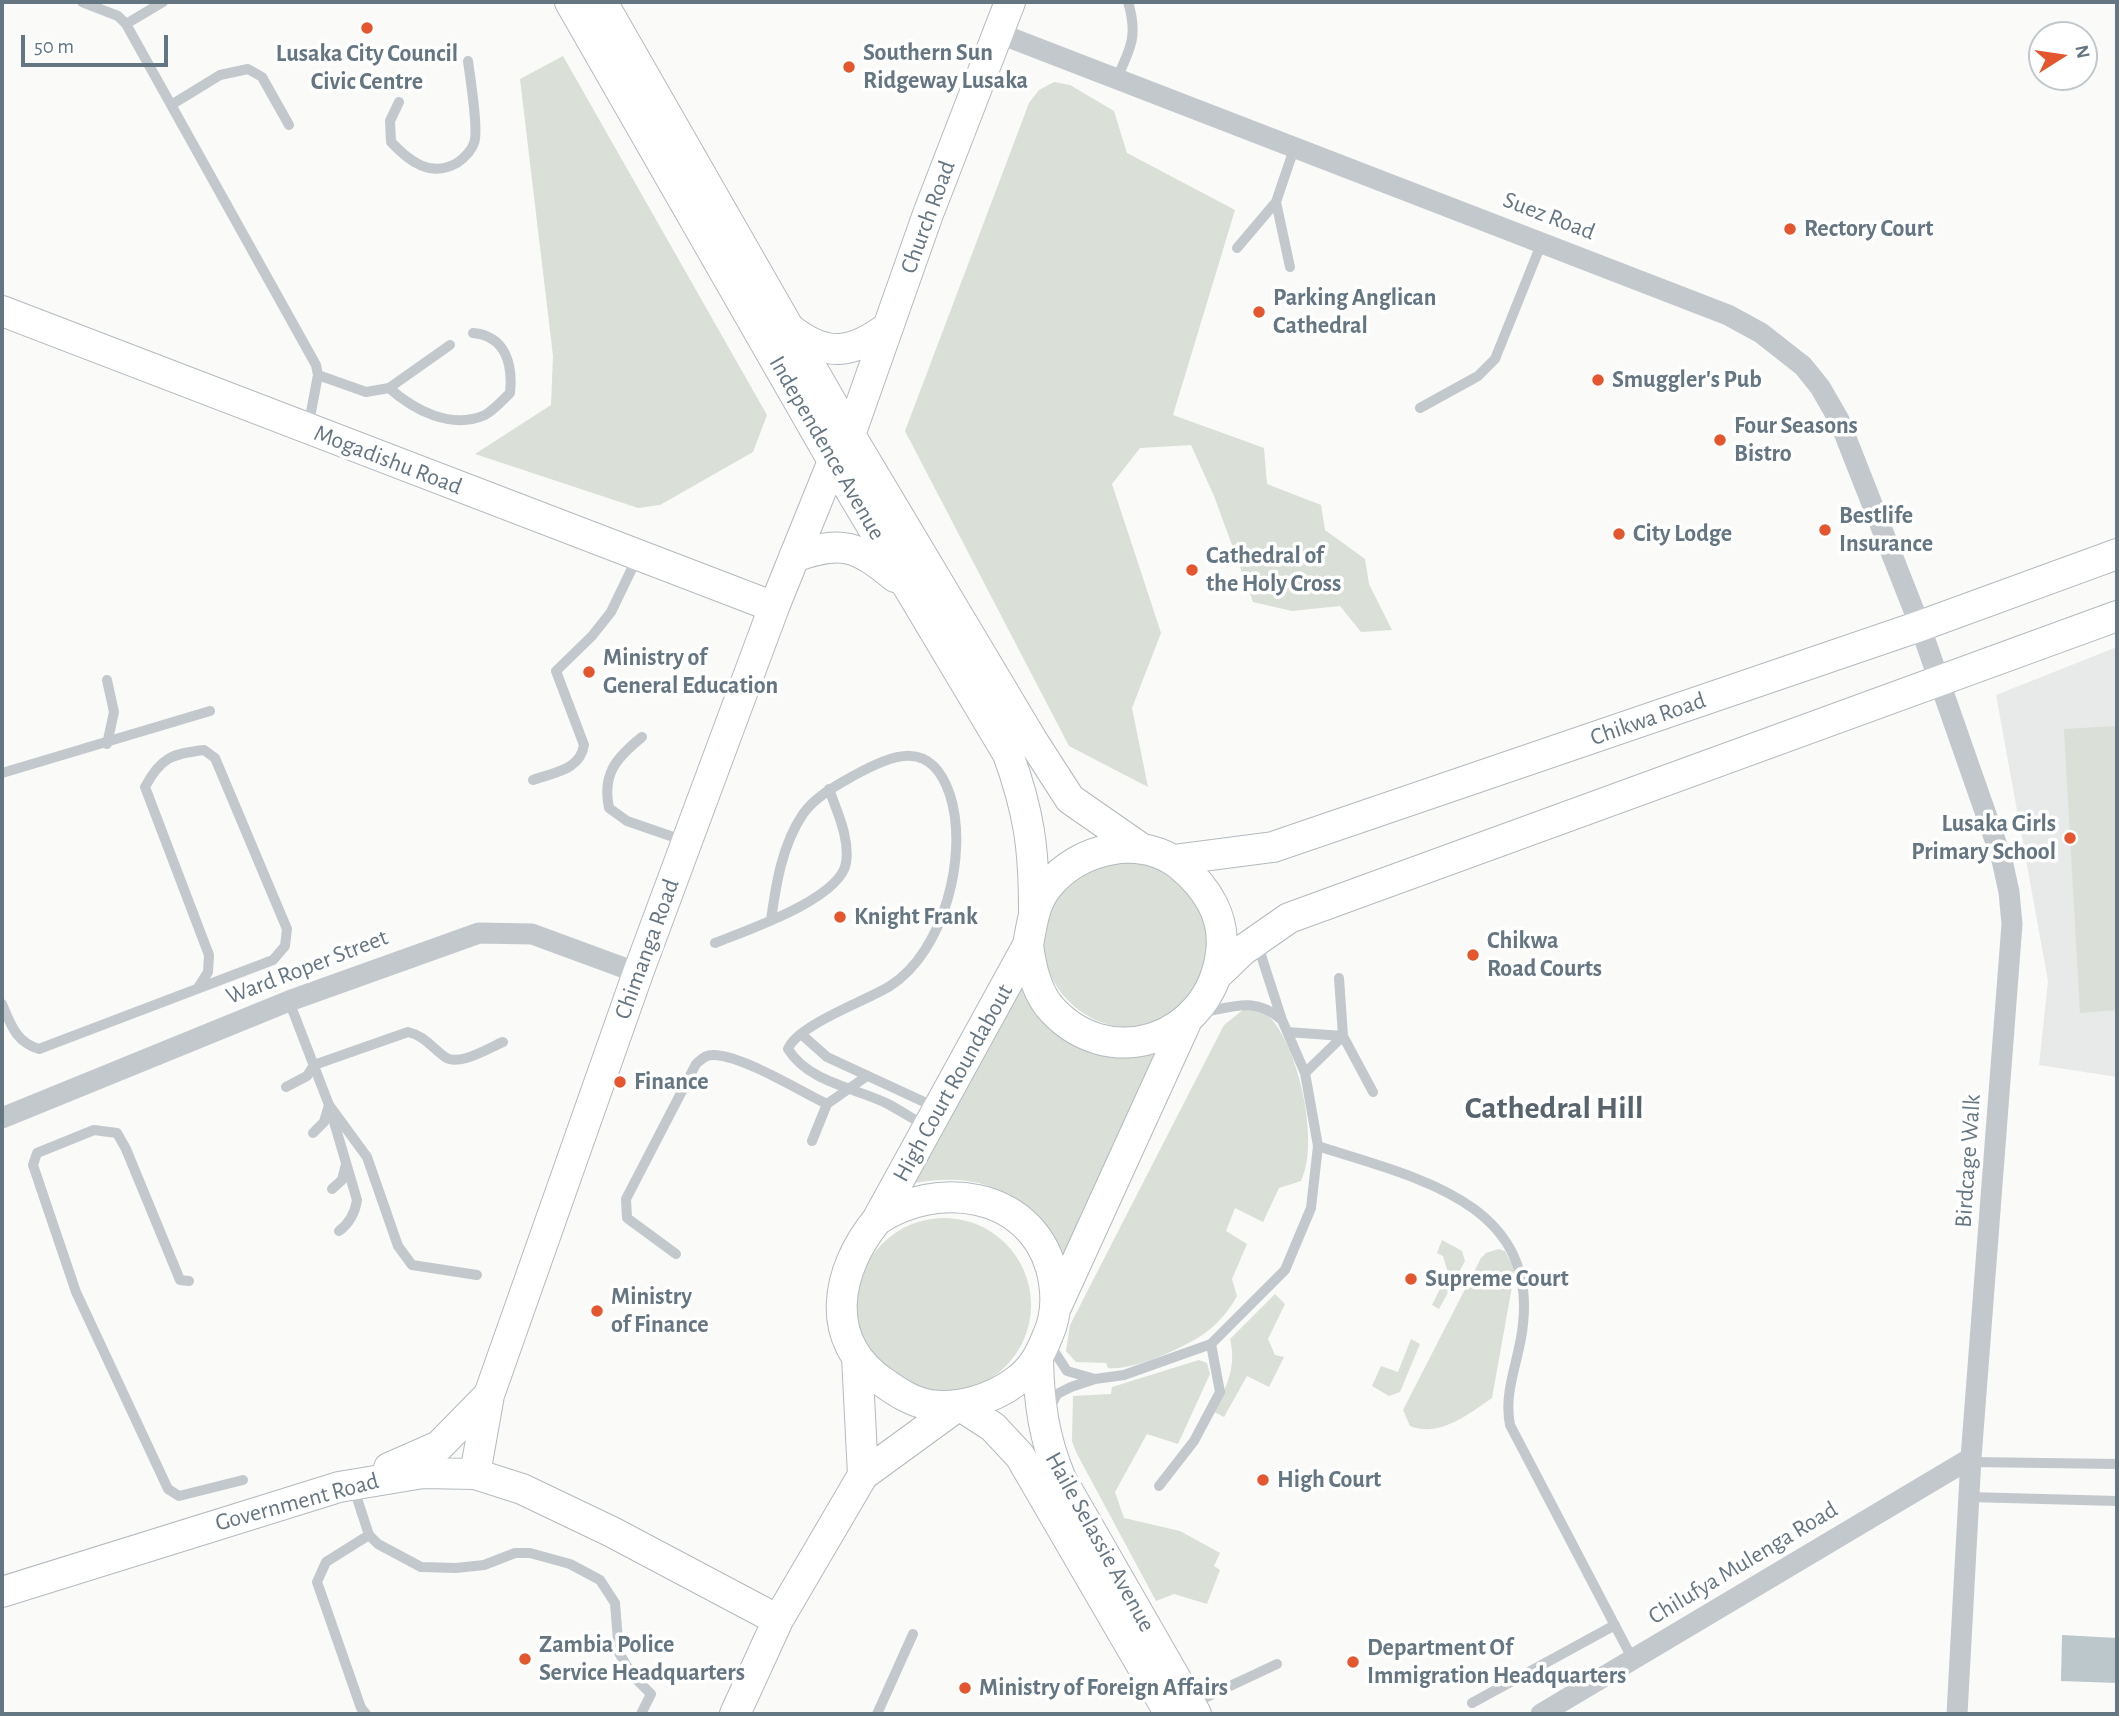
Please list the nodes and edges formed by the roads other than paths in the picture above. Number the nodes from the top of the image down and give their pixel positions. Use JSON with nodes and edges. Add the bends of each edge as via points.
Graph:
{"nodes":[{"id":1,"x":82,"y":2,"type":"edge"},
{"id":2,"x":163,"y":2,"type":"edge"},
{"id":3,"x":570,"y":2,"type":"edge"},
{"id":4,"x":602,"y":2,"type":"edge"},
{"id":5,"x":1010,"y":2,"type":"edge"},
{"id":6,"x":1128,"y":2,"type":"edge"},
{"id":7,"x":126,"y":24,"type":"junction"},
{"id":8,"x":998,"y":33,"type":"junction"},
{"id":9,"x":468,"y":61,"type":"dead end"},
{"id":10,"x":1118,"y":78,"type":"junction"},
{"id":11,"x":399,"y":102,"type":"dead end"},
{"id":12,"x":172,"y":105,"type":"junction"},
{"id":13,"x":289,"y":125,"type":"dead end"},
{"id":14,"x":1295,"y":146,"type":"junction"},
{"id":15,"x":1276,"y":202,"type":"junction"},
{"id":16,"x":1542,"y":242,"type":"junction"},
{"id":17,"x":1237,"y":248,"type":"dead end"},
{"id":18,"x":1290,"y":267,"type":"dead end"},
{"id":19,"x":2,"y":311,"type":"edge"},
{"id":20,"x":888,"y":327,"type":"junction"},
{"id":21,"x":789,"y":328,"type":"junction"},
{"id":22,"x":473,"y":333,"type":"dead end"},
{"id":23,"x":450,"y":345,"type":"dead end"},
{"id":24,"x":318,"y":375,"type":"junction"},
{"id":25,"x":389,"y":388,"type":"junction"},
{"id":26,"x":1420,"y":408,"type":"dead end"},
{"id":27,"x":308,"y":429,"type":"junction"},
{"id":28,"x":850,"y":435,"type":"junction"},
{"id":29,"x":833,"y":461,"type":"junction"},
{"id":30,"x":2117,"y":554,"type":"edge"},
{"id":31,"x":639,"y":556,"type":"junction"},
{"id":32,"x":794,"y":557,"type":"junction"},
{"id":33,"x":909,"y":588,"type":"junction"},
{"id":34,"x":774,"y":607,"type":"junction"},
{"id":35,"x":2117,"y":616,"type":"edge"},
{"id":36,"x":1920,"y":626,"type":"junction"},
{"id":37,"x":107,"y":680,"type":"dead end"},
{"id":38,"x":1938,"y":681,"type":"junction"},
{"id":39,"x":210,"y":711,"type":"dead end"},
{"id":40,"x":642,"y":737,"type":"dead end"},
{"id":41,"x":107,"y":744,"type":"junction"},
{"id":42,"x":2,"y":773,"type":"edge"},
{"id":43,"x":533,"y":779,"type":"dead end"},
{"id":44,"x":829,"y":789,"type":"junction"},
{"id":45,"x":688,"y":842,"type":"junction"},
{"id":46,"x":1142,"y":849,"type":"junction"},
{"id":47,"x":1173,"y":860,"type":"junction"},
{"id":48,"x":1034,"y":910,"type":"junction"},
{"id":49,"x":771,"y":920,"type":"junction"},
{"id":50,"x":1265,"y":934,"type":"junction"},
{"id":51,"x":715,"y":943,"type":"dead end"},
{"id":52,"x":1028,"y":945,"type":"junction"},
{"id":53,"x":638,"y":973,"type":"junction"},
{"id":54,"x":1219,"y":973,"type":"junction"},
{"id":55,"x":1339,"y":978,"type":"dead end"},
{"id":56,"x":198,"y":988,"type":"junction"},
{"id":57,"x":289,"y":1001,"type":"junction"},
{"id":58,"x":2,"y":1004,"type":"edge"},
{"id":59,"x":1190,"y":1018,"type":"junction"},
{"id":60,"x":1282,"y":1020,"type":"junction"},
{"id":61,"x":1287,"y":1032,"type":"junction"},
{"id":62,"x":801,"y":1034,"type":"junction"},
{"id":63,"x":1343,"y":1036,"type":"junction"},
{"id":64,"x":503,"y":1042,"type":"dead end"},
{"id":65,"x":314,"y":1065,"type":"junction"},
{"id":66,"x":1306,"y":1073,"type":"junction"},
{"id":67,"x":867,"y":1076,"type":"junction"},
{"id":68,"x":849,"y":1086,"type":"junction"},
{"id":69,"x":286,"y":1087,"type":"dead end"},
{"id":70,"x":1373,"y":1092,"type":"dead end"},
{"id":71,"x":827,"y":1104,"type":"junction"},
{"id":72,"x":329,"y":1105,"type":"junction"},
{"id":73,"x":2,"y":1118,"type":"edge"},
{"id":74,"x":934,"y":1118,"type":"junction"},
{"id":75,"x":313,"y":1133,"type":"dead end"},
{"id":76,"x":812,"y":1141,"type":"dead end"},
{"id":77,"x":1318,"y":1146,"type":"junction"},
{"id":78,"x":346,"y":1164,"type":"junction"},
{"id":79,"x":332,"y":1189,"type":"dead end"},
{"id":80,"x":877,"y":1220,"type":"junction"},
{"id":81,"x":339,"y":1231,"type":"dead end"},
{"id":82,"x":676,"y":1254,"type":"dead end"},
{"id":83,"x":477,"y":1275,"type":"dead end"},
{"id":84,"x":189,"y":1281,"type":"dead end"},
{"id":85,"x":1056,"y":1307,"type":"junction"},
{"id":86,"x":1211,"y":1343,"type":"junction"},
{"id":87,"x":1042,"y":1350,"type":"junction"},
{"id":88,"x":857,"y":1357,"type":"junction"},
{"id":89,"x":1095,"y":1379,"type":"junction"},
{"id":90,"x":489,"y":1395,"type":"junction"},
{"id":91,"x":959,"y":1405,"type":"junction"},
{"id":92,"x":1042,"y":1422,"type":"junction"},
{"id":93,"x":1971,"y":1460,"type":"junction"},
{"id":94,"x":2117,"y":1464,"type":"edge"},
{"id":95,"x":475,"y":1474,"type":"junction"},
{"id":96,"x":863,"y":1475,"type":"junction"},
{"id":97,"x":243,"y":1480,"type":"dead end"},
{"id":98,"x":364,"y":1482,"type":"junction"},
{"id":99,"x":1159,"y":1486,"type":"dead end"},
{"id":100,"x":1969,"y":1497,"type":"junction"},
{"id":101,"x":2117,"y":1501,"type":"edge"},
{"id":102,"x":369,"y":1535,"type":"junction"},
{"id":103,"x":2,"y":1592,"type":"edge"},
{"id":104,"x":778,"y":1620,"type":"junction"},
{"id":105,"x":1615,"y":1625,"type":"junction"},
{"id":106,"x":913,"y":1634,"type":"dead end"},
{"id":107,"x":1633,"y":1660,"type":"junction"},
{"id":108,"x":1277,"y":1664,"type":"dead end"},
{"id":109,"x":1472,"y":1703,"type":"dead end"},
{"id":110,"x":1182,"y":1712,"type":"edge"},
{"id":111,"x":366,"y":1714,"type":"edge"},
{"id":112,"x":641,"y":1714,"type":"edge"},
{"id":113,"x":735,"y":1714,"type":"edge"},
{"id":114,"x":877,"y":1714,"type":"edge"},
{"id":115,"x":1541,"y":1714,"type":"edge"},
{"id":116,"x":1957,"y":1714,"type":"edge"}],
"edges":[{"from":1,"to":7,"type":"lane","via":[[118,16]]},
{"from":2,"to":7,"type":"lane"},
{"from":3,"to":29,"type":"main road","name":"Independence Avenue"},
{"from":4,"to":21,"type":"main road","name":"Independence Avenue"},
{"from":5,"to":8,"type":"main road","name":"Church Road"},
{"from":6,"to":10,"type":"lane","via":[[1133,43]]},
{"from":7,"to":12,"type":"lane"},
{"from":8,"to":10,"type":"street","name":"Suez Road"},
{"from":8,"to":20,"type":"main road","name":"Church Road"},
{"from":9,"to":11,"type":"lane","via":[[475,141],[465,158],[430,170],[408,160],[391,142],[390,121]]},
{"from":10,"to":14,"type":"street","name":"Suez Road"},
{"from":12,"to":13,"type":"lane","via":[[220,75],[248,69],[262,77]]},
{"from":12,"to":24,"type":"lane"},
{"from":14,"to":15,"type":"lane"},
{"from":14,"to":16,"type":"street","name":"Suez Road"},
{"from":15,"to":17,"type":"lane"},
{"from":15,"to":18,"type":"lane"},
{"from":16,"to":26,"type":"lane","via":[[1495,359],[1478,376]]},
{"from":16,"to":36,"type":"street","name":"Suez Road","via":[[1728,315],[1803,366],[1839,420]]},
{"from":19,"to":27,"type":"main road","name":"Mogadishu Road"},
{"from":20,"to":21,"type":"main road","via":[[864,345],[844,350],[823,347]]},
{"from":20,"to":28,"type":"main road","name":"Church Road"},
{"from":21,"to":28,"type":"main road","name":"Independence Avenue"},
{"from":22,"to":25,"type":"lane","via":[[485,334],[505,349],[512,374],[510,393],[485,414],[457,421],[412,408]]},
{"from":23,"to":25,"type":"lane"},
{"from":24,"to":25,"type":"lane","via":[[366,392]]},
{"from":24,"to":27,"type":"lane"},
{"from":27,"to":31,"type":"main road","name":"Mogadishu Road"},
{"from":28,"to":29,"type":"main road","name":"Chimanga Road"},
{"from":28,"to":46,"type":"main road","name":"Independence Avenue","via":[[1070,799]]},
{"from":29,"to":32,"type":"main road","name":"Chimanga Road"},
{"from":29,"to":33,"type":"main road","name":"Independence Avenue"},
{"from":30,"to":36,"type":"main road","name":"Chikwa Road"},
{"from":31,"to":34,"type":"main road","name":"Mogadishu Road"},
{"from":31,"to":43,"type":"lane","via":[[611,612],[556,671],[584,745],[582,756],[576,764]]},
{"from":32,"to":33,"type":"main road","via":[[824,546],[848,547],[868,555]]},
{"from":32,"to":34,"type":"main road","name":"Chimanga Road"},
{"from":33,"to":48,"type":"main road","name":"Independence Avenue","via":[[1008,754],[1032,832]]},
{"from":34,"to":45,"type":"main road","name":"Chimanga Road"},
{"from":35,"to":38,"type":"main road"},
{"from":36,"to":38,"type":"street","name":"Birdcage Walk"},
{"from":36,"to":47,"type":"main road","name":"Chikwa Road","via":[[1273,847]]},
{"from":37,"to":41,"type":"lane","via":[[114,712]]},
{"from":38,"to":50,"type":"main road","via":[[1289,918]]},
{"from":38,"to":93,"type":"street","name":"Birdcage Walk","via":[[2001,860],[2012,924]]},
{"from":39,"to":41,"type":"lane"},
{"from":40,"to":45,"type":"lane","via":[[618,756],[605,789],[609,808],[627,821]]},
{"from":41,"to":42,"type":"lane"},
{"from":44,"to":49,"type":"lane","via":[[804,814],[790,839]]},
{"from":44,"to":49,"type":"lane","via":[[847,847],[843,873],[804,904]]},
{"from":44,"to":62,"type":"lane","via":[[893,756],[922,758],[939,772],[951,799],[955,854],[941,922],[920,958],[892,985]]},
{"from":45,"to":53,"type":"main road","name":"Chimanga Road"},
{"from":46,"to":47,"type":"main road","name":"High Court Roundabout"},
{"from":46,"to":48,"type":"main road","name":"High Court Roundabout","via":[[1115,848],[1066,867]]},
{"from":47,"to":54,"type":"main road","name":"High Court Roundabout","via":[[1198,881],[1215,909],[1223,941]]},
{"from":48,"to":52,"type":"main road","name":"High Court Roundabout"},
{"from":49,"to":51,"type":"lane"},
{"from":50,"to":54,"type":"main road"},
{"from":50,"to":60,"type":"lane","via":[[1261,955]]},
{"from":52,"to":59,"type":"main road","name":"High Court Roundabout","via":[[1033,976],[1048,1004],[1070,1025],[1098,1039],[1128,1043],[1159,1037]]},
{"from":52,"to":74,"type":"main road","name":"High Court Roundabout"},
{"from":53,"to":57,"type":"street","name":"Ward Roper Street","via":[[547,938],[496,931],[461,937]]},
{"from":53,"to":90,"type":"main road","name":"Chimanga Road"},
{"from":54,"to":59,"type":"main road","name":"High Court Roundabout","via":[[1209,995]]},
{"from":55,"to":63,"type":"lane"},
{"from":56,"to":56,"type":"lane","via":[[273,960],[285,946],[287,929],[215,758],[204,750],[176,754],[156,766],[145,787],[209,955],[208,972]]},
{"from":56,"to":58,"type":"lane","via":[[39,1049],[24,1044]]},
{"from":57,"to":65,"type":"lane"},
{"from":57,"to":73,"type":"street","name":"Ward Roper Street"},
{"from":59,"to":60,"type":"lane","via":[[1243,1004],[1267,1007]]},
{"from":59,"to":85,"type":"main road","name":"High Court Roundabout"},
{"from":60,"to":61,"type":"lane"},
{"from":61,"to":63,"type":"lane"},
{"from":61,"to":66,"type":"lane"},
{"from":62,"to":67,"type":"lane","via":[[827,1058]]},
{"from":62,"to":68,"type":"lane","via":[[789,1046],[791,1053],[832,1083]]},
{"from":63,"to":66,"type":"lane"},
{"from":63,"to":70,"type":"lane"},
{"from":64,"to":65,"type":"lane","via":[[460,1060],[446,1058],[426,1040],[408,1032]]},
{"from":65,"to":69,"type":"lane","via":[[307,1076]]},
{"from":65,"to":72,"type":"lane"},
{"from":66,"to":77,"type":"lane"},
{"from":67,"to":68,"type":"lane"},
{"from":67,"to":74,"type":"lane"},
{"from":68,"to":71,"type":"lane"},
{"from":68,"to":74,"type":"lane"},
{"from":71,"to":76,"type":"lane"},
{"from":71,"to":82,"type":"lane","via":[[758,1069],[716,1055],[705,1056],[696,1064],[625,1208],[627,1218]]},
{"from":72,"to":75,"type":"lane","via":[[324,1122]]},
{"from":72,"to":78,"type":"lane"},
{"from":72,"to":83,"type":"lane","via":[[367,1157],[398,1246],[412,1265]]},
{"from":74,"to":80,"type":"main road","name":"High Court Roundabout"},
{"from":77,"to":86,"type":"lane","via":[[1311,1208],[1284,1269]]},
{"from":77,"to":105,"type":"lane","via":[[1445,1189],[1479,1211],[1507,1243],[1523,1292],[1523,1325],[1508,1398],[1510,1425]]},
{"from":78,"to":79,"type":"lane","via":[[342,1180]]},
{"from":78,"to":81,"type":"lane","via":[[356,1210]]},
{"from":80,"to":85,"type":"main road","name":"High Court Roundabout","via":[[898,1206],[923,1198],[973,1197],[997,1205],[1036,1237],[1055,1282]]},
{"from":80,"to":88,"type":"main road","name":"High Court Roundabout","via":[[858,1243],[840,1300],[844,1330]]},
{"from":84,"to":97,"type":"lane","via":[[180,1280],[117,1133],[94,1130],[37,1153],[33,1165],[76,1292],[168,1489],[179,1496]]},
{"from":85,"to":87,"type":"main road","name":"High Court Roundabout"},
{"from":86,"to":89,"type":"lane","via":[[1124,1375]]},
{"from":86,"to":99,"type":"lane","via":[[1220,1392],[1194,1441]]},
{"from":87,"to":89,"type":"lane","via":[[1067,1371]]},
{"from":87,"to":91,"type":"main road","name":"High Court Roundabout","via":[[1003,1391]]},
{"from":87,"to":92,"type":"main road","name":"Haile Selassie Avenue"},
{"from":88,"to":91,"type":"main road","name":"High Court Roundabout","via":[[877,1379],[901,1395],[929,1405]]},
{"from":88,"to":96,"type":"main road"},
{"from":89,"to":92,"type":"lane","via":[[1057,1394]]},
{"from":90,"to":95,"type":"main road","name":"Chimanga Road"},
{"from":90,"to":98,"type":"main road","via":[[439,1446]]},
{"from":91,"to":96,"type":"main road"},
{"from":91,"to":110,"type":"main road","name":"Haile Selassie Avenue","via":[[993,1427],[1020,1456]]},
{"from":92,"to":110,"type":"main road","name":"Haile Selassie Avenue","via":[[1046,1446],[1061,1479]]},
{"from":93,"to":94,"type":"lane"},
{"from":93,"to":100,"type":"street","name":"Birdcage Walk"},
{"from":93,"to":107,"type":"street","name":"Chilufya Mulenga Road"},
{"from":95,"to":98,"type":"main road","name":"Government Road","via":[[423,1473]]},
{"from":95,"to":104,"type":"main road","name":"Government Road","via":[[522,1489],[589,1521]]},
{"from":96,"to":104,"type":"main road"},
{"from":98,"to":102,"type":"lane"},
{"from":98,"to":103,"type":"main road","name":"Government Road"},
{"from":100,"to":101,"type":"lane"},
{"from":100,"to":116,"type":"street","name":"Birdcage Walk"},
{"from":102,"to":111,"type":"lane","via":[[326,1562],[317,1583]]},
{"from":102,"to":112,"type":"lane","via":[[421,1567],[456,1568],[530,1553],[570,1564],[600,1580],[615,1603],[619,1653],[633,1676],[652,1694]]},
{"from":104,"to":113,"type":"main road"},
{"from":105,"to":107,"type":"lane"},
{"from":105,"to":109,"type":"lane"},
{"from":106,"to":114,"type":"lane"},
{"from":107,"to":115,"type":"street","name":"Chilufya Mulenga Road"},
{"from":108,"to":110,"type":"lane"}]}
